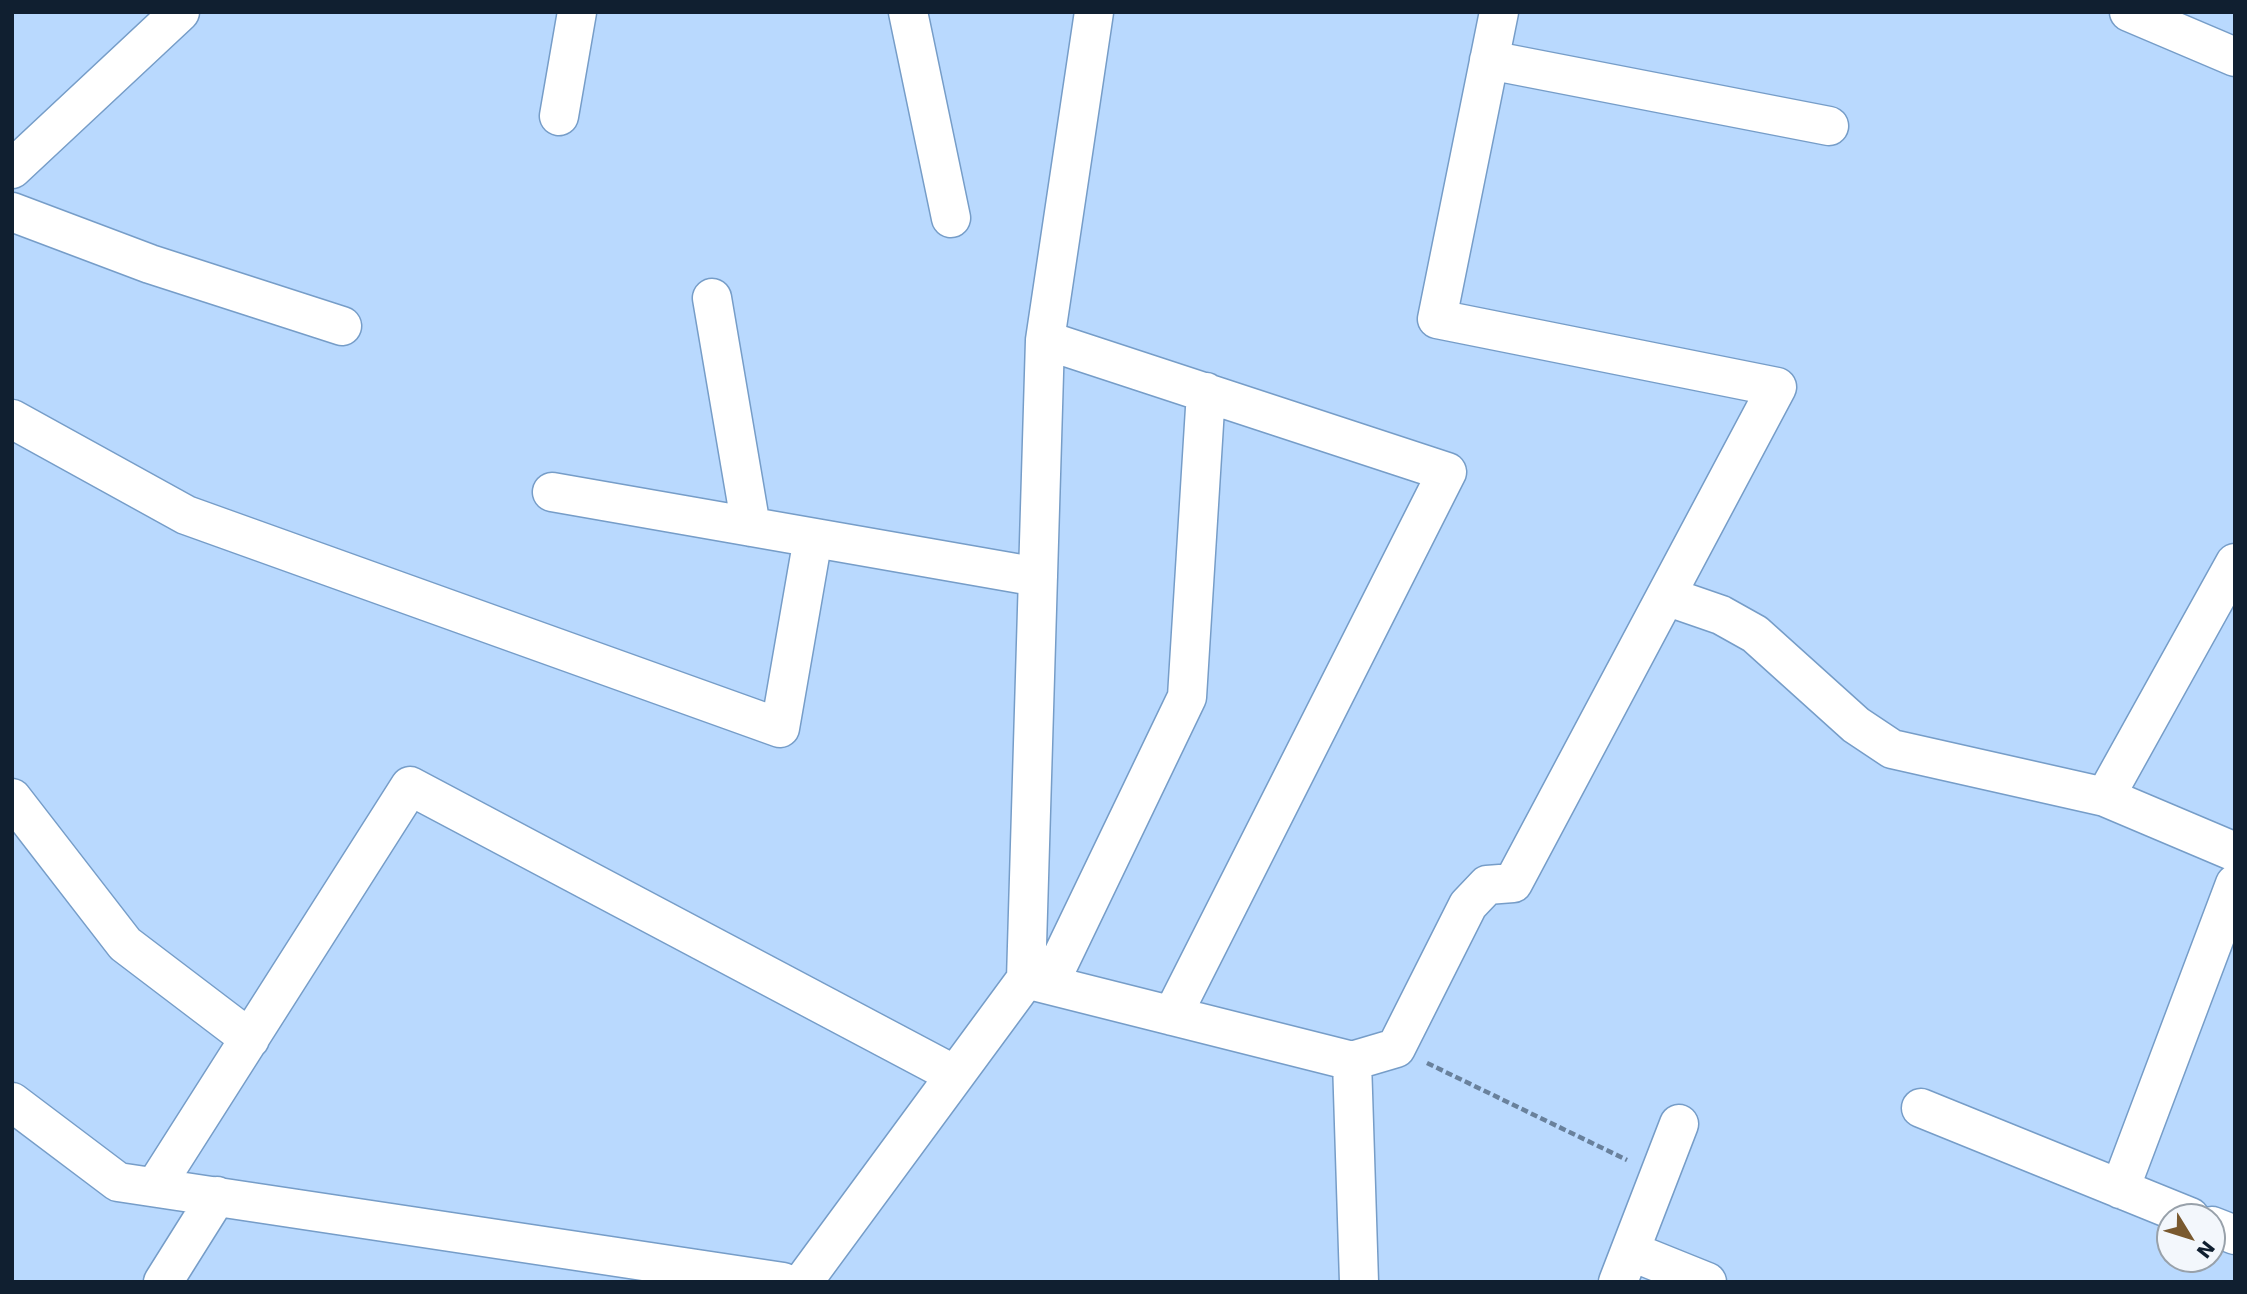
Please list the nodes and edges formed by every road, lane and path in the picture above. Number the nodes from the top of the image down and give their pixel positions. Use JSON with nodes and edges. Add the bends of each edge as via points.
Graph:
{"nodes":[{"id":1,"x":180,"y":12,"type":"edge"},
{"id":2,"x":578,"y":12,"type":"edge"},
{"id":3,"x":908,"y":12,"type":"edge"},
{"id":4,"x":1094,"y":12,"type":"edge"},
{"id":5,"x":1499,"y":12,"type":"edge"},
{"id":6,"x":2129,"y":12,"type":"edge"},
{"id":7,"x":2235,"y":57,"type":"edge"},
{"id":8,"x":1489,"y":60,"type":"junction"},
{"id":9,"x":559,"y":116,"type":"dead end"},
{"id":10,"x":1829,"y":126,"type":"dead end"},
{"id":11,"x":12,"y":169,"type":"edge"},
{"id":12,"x":12,"y":212,"type":"edge"},
{"id":13,"x":951,"y":218,"type":"dead end"},
{"id":14,"x":712,"y":298,"type":"dead end"},
{"id":15,"x":342,"y":326,"type":"dead end"},
{"id":16,"x":1045,"y":340,"type":"junction"},
{"id":17,"x":1206,"y":392,"type":"junction"},
{"id":18,"x":12,"y":419,"type":"edge"},
{"id":19,"x":552,"y":492,"type":"dead end"},
{"id":20,"x":751,"y":527,"type":"junction"},
{"id":21,"x":813,"y":538,"type":"junction"},
{"id":22,"x":2235,"y":563,"type":"edge"},
{"id":23,"x":1038,"y":577,"type":"junction"},
{"id":24,"x":1665,"y":596,"type":"junction"},
{"id":25,"x":2105,"y":797,"type":"junction"},
{"id":26,"x":12,"y":798,"type":"edge"},
{"id":27,"x":2235,"y":852,"type":"edge"},
{"id":28,"x":2235,"y":884,"type":"edge"},
{"id":29,"x":1037,"y":981,"type":"junction"},
{"id":30,"x":1172,"y":1016,"type":"junction"},
{"id":31,"x":250,"y":1039,"type":"junction"},
{"id":32,"x":1396,"y":1048,"type":"junction"},
{"id":33,"x":1352,"y":1061,"type":"junction"},
{"id":34,"x":955,"y":1075,"type":"junction"},
{"id":35,"x":12,"y":1102,"type":"edge"},
{"id":36,"x":1921,"y":1108,"type":"dead end"},
{"id":37,"x":1679,"y":1124,"type":"dead end"},
{"id":38,"x":1660,"y":1175,"type":"junction"},
{"id":39,"x":155,"y":1187,"type":"junction"},
{"id":40,"x":2120,"y":1189,"type":"junction"},
{"id":41,"x":217,"y":1196,"type":"junction"},
{"id":42,"x":2156,"y":1203,"type":"edge"},
{"id":43,"x":1624,"y":1266,"type":"edge"},
{"id":44,"x":163,"y":1282,"type":"edge"},
{"id":45,"x":783,"y":1282,"type":"edge"},
{"id":46,"x":803,"y":1282,"type":"edge"},
{"id":47,"x":1359,"y":1282,"type":"edge"},
{"id":48,"x":1707,"y":1282,"type":"edge"}],
"edges":[{"from":1,"to":11,"type":"street"},
{"from":2,"to":9,"type":"street"},
{"from":3,"to":13,"type":"street"},
{"from":4,"to":16,"type":"street"},
{"from":5,"to":8,"type":"street"},
{"from":6,"to":7,"type":"street"},
{"from":8,"to":10,"type":"street"},
{"from":8,"to":24,"type":"street","via":[[1437,319],[1777,387]]},
{"from":12,"to":15,"type":"street","via":[[150,264]]},
{"from":14,"to":20,"type":"street"},
{"from":16,"to":17,"type":"street"},
{"from":16,"to":23,"type":"street"},
{"from":17,"to":29,"type":"street","via":[[1187,696]]},
{"from":17,"to":30,"type":"street","via":[[1447,472]]},
{"from":18,"to":21,"type":"street","via":[[186,515],[780,727]]},
{"from":19,"to":20,"type":"street"},
{"from":20,"to":21,"type":"street"},
{"from":21,"to":23,"type":"street"},
{"from":22,"to":25,"type":"street"},
{"from":23,"to":29,"type":"street"},
{"from":24,"to":25,"type":"street","via":[[1721,615],[1755,634],[1856,725],[1892,749]]},
{"from":24,"to":32,"type":"street","via":[[1513,883],[1487,885],[1468,905]]},
{"from":25,"to":27,"type":"street"},
{"from":26,"to":31,"type":"street","via":[[125,944]]},
{"from":28,"to":40,"type":"street"},
{"from":29,"to":30,"type":"street"},
{"from":29,"to":34,"type":"street"},
{"from":30,"to":33,"type":"street"},
{"from":31,"to":34,"type":"street","via":[[410,786]]},
{"from":31,"to":39,"type":"street"},
{"from":32,"to":33,"type":"street"},
{"from":32,"to":38,"type":"path"},
{"from":33,"to":47,"type":"street"},
{"from":34,"to":46,"type":"street"},
{"from":35,"to":39,"type":"street","via":[[118,1182]]},
{"from":36,"to":40,"type":"street"},
{"from":37,"to":38,"type":"street"},
{"from":38,"to":43,"type":"street"},
{"from":39,"to":41,"type":"street"},
{"from":40,"to":42,"type":"street"},
{"from":41,"to":44,"type":"street"},
{"from":41,"to":45,"type":"street"},
{"from":43,"to":48,"type":"street"}]}
